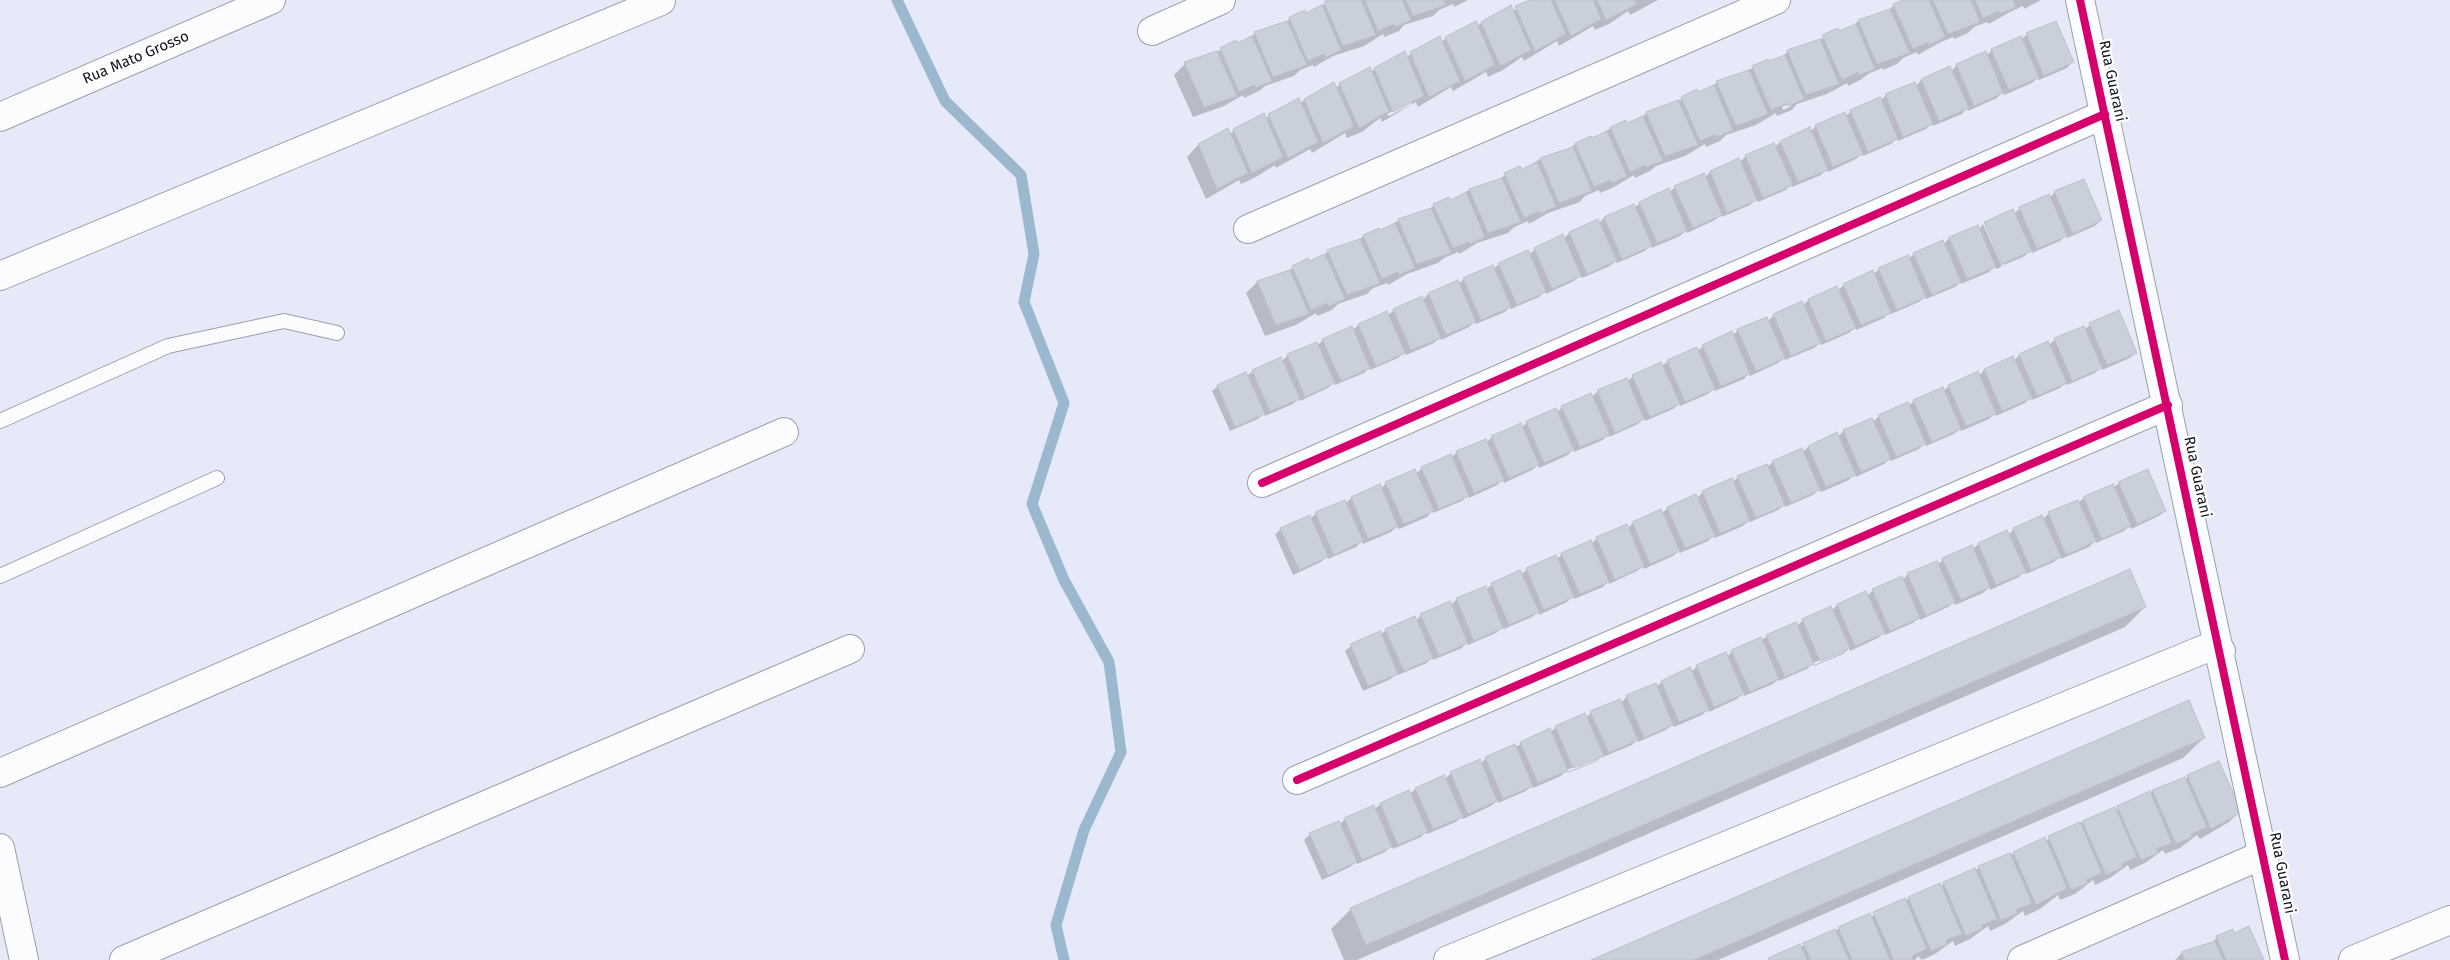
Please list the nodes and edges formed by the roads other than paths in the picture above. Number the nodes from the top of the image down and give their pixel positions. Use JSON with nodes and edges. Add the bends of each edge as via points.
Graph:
{"nodes":[{"id":1,"x":271,"y":0,"type":"edge"},
{"id":2,"x":1221,"y":0,"type":"edge"},
{"id":3,"x":1776,"y":0,"type":"edge"},
{"id":4,"x":2080,"y":0,"type":"edge"},
{"id":5,"x":661,"y":1,"type":"edge"},
{"id":6,"x":1152,"y":31,"type":"dead end"},
{"id":7,"x":2106,"y":114,"type":"junction"},
{"id":8,"x":0,"y":116,"type":"edge"},
{"id":9,"x":1248,"y":229,"type":"dead end"},
{"id":10,"x":0,"y":276,"type":"edge"},
{"id":11,"x":336,"y":333,"type":"dead end"},
{"id":12,"x":2168,"y":405,"type":"junction"},
{"id":13,"x":0,"y":421,"type":"edge"},
{"id":14,"x":784,"y":432,"type":"dead end"},
{"id":15,"x":217,"y":478,"type":"dead end"},
{"id":16,"x":1262,"y":483,"type":"dead end"},
{"id":17,"x":0,"y":576,"type":"edge"},
{"id":18,"x":850,"y":649,"type":"dead end"},
{"id":19,"x":2221,"y":651,"type":"junction"},
{"id":20,"x":0,"y":773,"type":"edge"},
{"id":21,"x":1297,"y":780,"type":"dead end"},
{"id":22,"x":0,"y":848,"type":"edge"},
{"id":23,"x":2265,"y":856,"type":"junction"},
{"id":24,"x":2450,"y":920,"type":"edge"},
{"id":25,"x":24,"y":960,"type":"edge"},
{"id":26,"x":124,"y":960,"type":"edge"},
{"id":27,"x":1448,"y":960,"type":"edge"},
{"id":28,"x":2022,"y":960,"type":"edge"},
{"id":29,"x":2285,"y":960,"type":"edge"},
{"id":30,"x":2353,"y":960,"type":"edge"}],
"edges":[{"from":1,"to":8,"type":"street","name":"Rua Mato Grosso"},
{"from":2,"to":6,"type":"street"},
{"from":3,"to":9,"type":"street"},
{"from":4,"to":7,"type":"street","name":"Rua Guarani"},
{"from":5,"to":10,"type":"street"},
{"from":7,"to":12,"type":"street","name":"Rua Guarani"},
{"from":7,"to":16,"type":"street"},
{"from":11,"to":13,"type":"lane","via":[[284,321],[168,346]]},
{"from":12,"to":19,"type":"street","name":"Rua Guarani"},
{"from":12,"to":21,"type":"street"},
{"from":14,"to":20,"type":"street"},
{"from":15,"to":17,"type":"lane"},
{"from":18,"to":26,"type":"street"},
{"from":19,"to":23,"type":"street","name":"Rua Guarani"},
{"from":19,"to":27,"type":"street","via":[[2207,648]]},
{"from":22,"to":25,"type":"street"},
{"from":23,"to":28,"type":"street"},
{"from":23,"to":29,"type":"street","name":"Rua Guarani"},
{"from":24,"to":30,"type":"street"}]}
